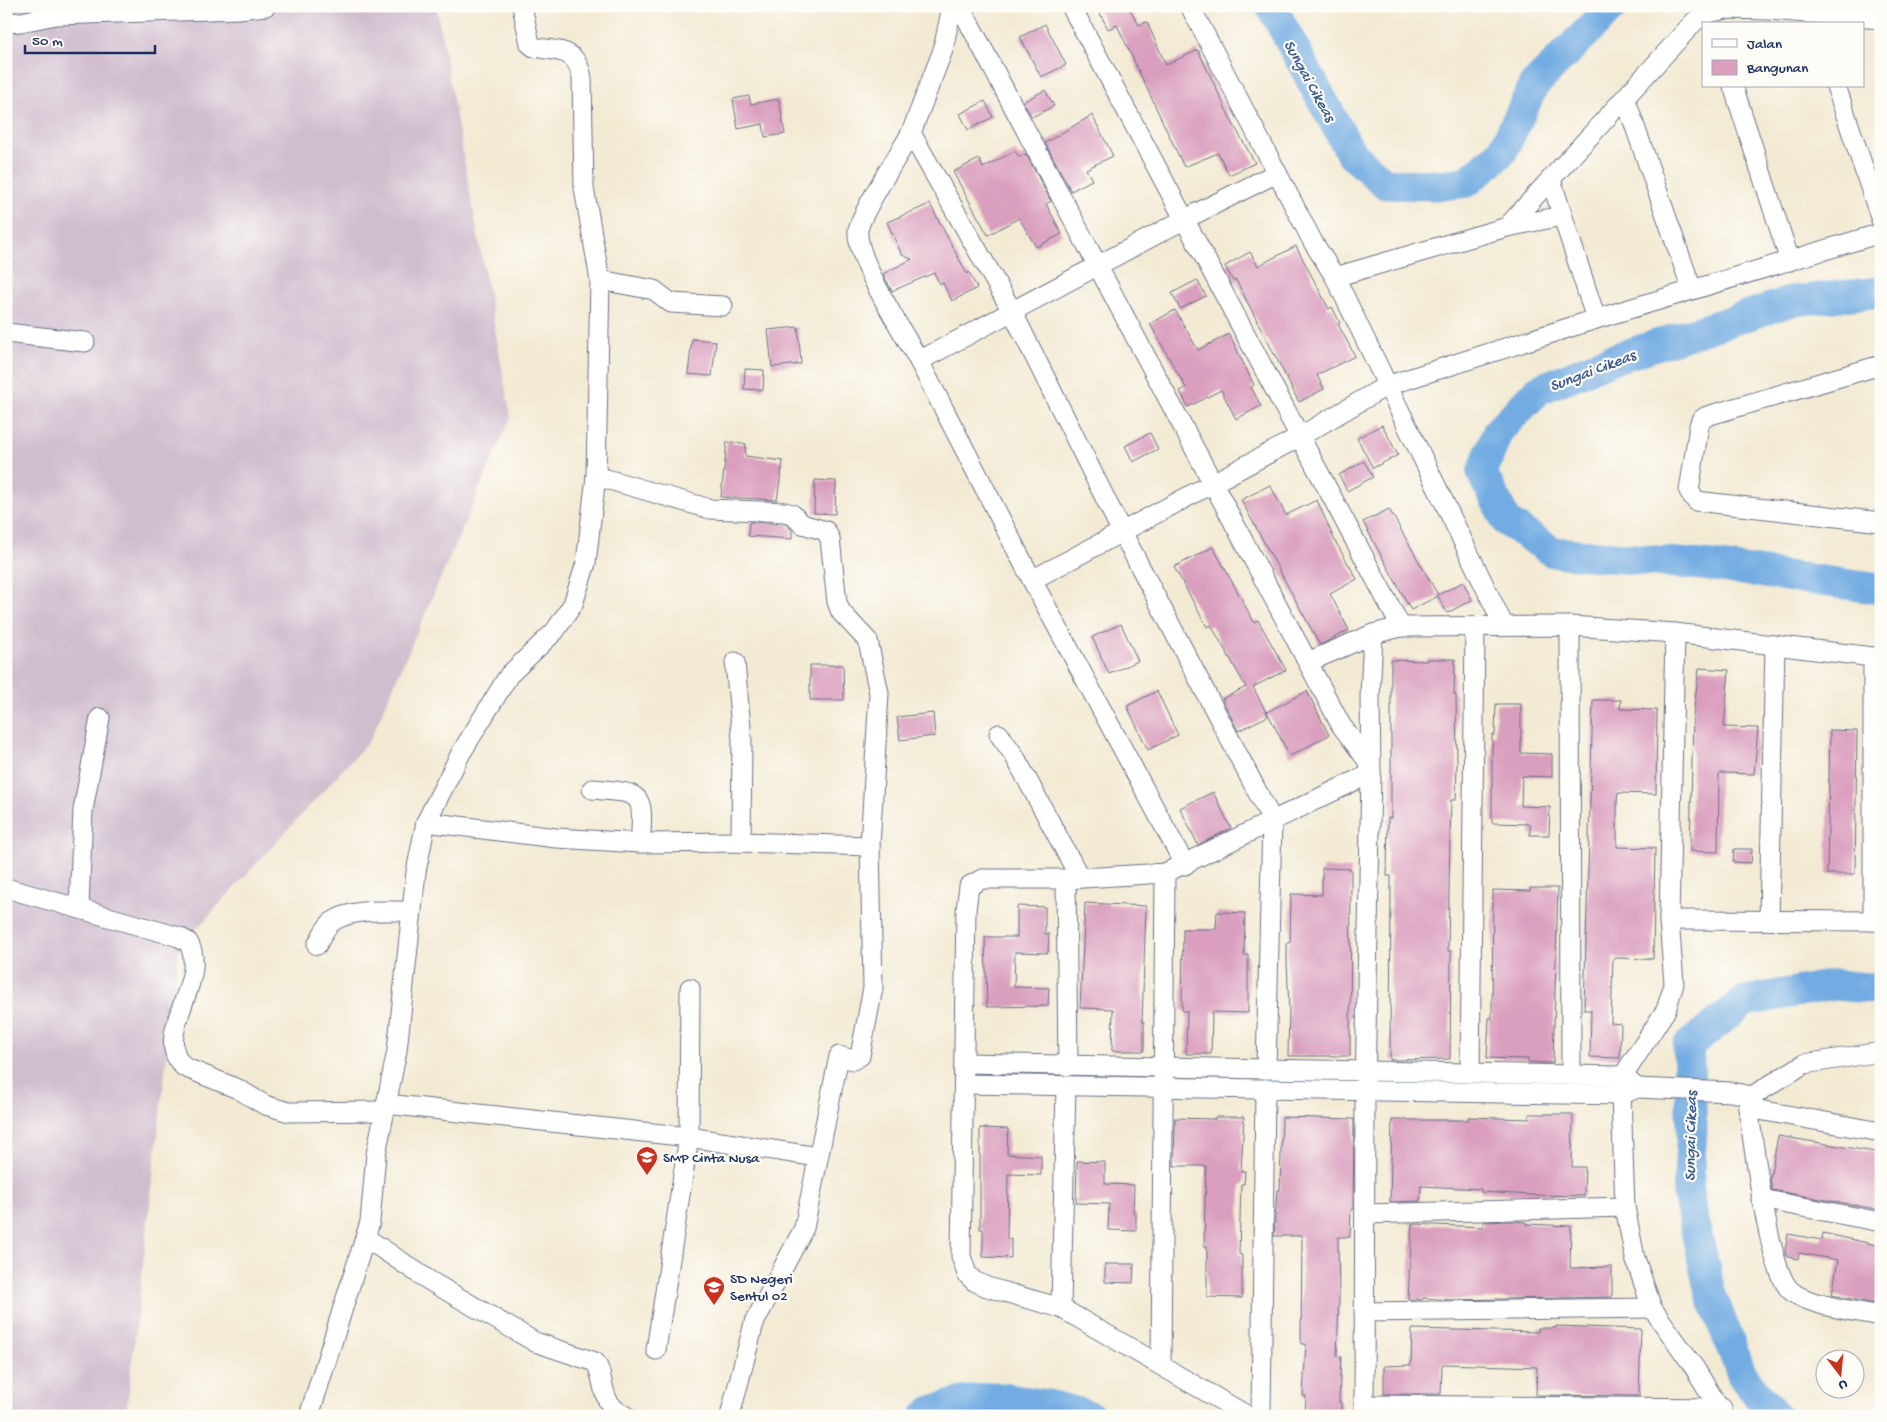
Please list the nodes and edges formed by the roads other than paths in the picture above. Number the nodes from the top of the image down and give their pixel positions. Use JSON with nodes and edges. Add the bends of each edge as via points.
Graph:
{"nodes":[{"id":1,"x":266,"y":6,"type":"edge"},
{"id":2,"x":522,"y":6,"type":"edge"},
{"id":3,"x":952,"y":6,"type":"edge"},
{"id":4,"x":960,"y":6,"type":"edge"},
{"id":5,"x":1071,"y":6,"type":"edge"},
{"id":6,"x":1190,"y":6,"type":"edge"},
{"id":7,"x":1710,"y":18,"type":"edge"},
{"id":8,"x":1813,"y":18,"type":"edge"},
{"id":9,"x":1881,"y":19,"type":"edge"},
{"id":10,"x":6,"y":23,"type":"edge"},
{"id":11,"x":1734,"y":88,"type":"edge"},
{"id":12,"x":1837,"y":88,"type":"edge"},
{"id":13,"x":1625,"y":98,"type":"junction"},
{"id":14,"x":911,"y":133,"type":"junction"},
{"id":15,"x":1277,"y":173,"type":"junction"},
{"id":16,"x":1551,"y":180,"type":"junction"},
{"id":17,"x":1562,"y":216,"type":"junction"},
{"id":18,"x":1185,"y":219,"type":"junction"},
{"id":19,"x":1881,"y":220,"type":"edge"},
{"id":20,"x":1507,"y":227,"type":"junction"},
{"id":21,"x":1881,"y":234,"type":"edge"},
{"id":22,"x":1790,"y":261,"type":"junction"},
{"id":23,"x":1098,"y":267,"type":"junction"},
{"id":24,"x":1335,"y":277,"type":"junction"},
{"id":25,"x":600,"y":280,"type":"junction"},
{"id":26,"x":1692,"y":290,"type":"junction"},
{"id":27,"x":723,"y":306,"type":"dead end"},
{"id":28,"x":1012,"y":311,"type":"junction"},
{"id":29,"x":1596,"y":319,"type":"junction"},
{"id":30,"x":6,"y":333,"type":"edge"},
{"id":31,"x":85,"y":342,"type":"dead end"},
{"id":32,"x":919,"y":361,"type":"junction"},
{"id":33,"x":1881,"y":365,"type":"edge"},
{"id":34,"x":1386,"y":386,"type":"junction"},
{"id":35,"x":1301,"y":436,"type":"junction"},
{"id":36,"x":596,"y":476,"type":"junction"},
{"id":37,"x":1213,"y":483,"type":"junction"},
{"id":38,"x":1881,"y":522,"type":"edge"},
{"id":39,"x":1122,"y":532,"type":"junction"},
{"id":40,"x":1032,"y":580,"type":"junction"},
{"id":41,"x":1504,"y":626,"type":"junction"},
{"id":42,"x":1570,"y":626,"type":"junction"},
{"id":43,"x":1401,"y":627,"type":"junction"},
{"id":44,"x":1475,"y":628,"type":"junction"},
{"id":45,"x":1674,"y":633,"type":"junction"},
{"id":46,"x":1373,"y":634,"type":"junction"},
{"id":47,"x":1774,"y":645,"type":"junction"},
{"id":48,"x":1877,"y":658,"type":"edge"},
{"id":49,"x":736,"y":662,"type":"dead end"},
{"id":50,"x":1308,"y":662,"type":"junction"},
{"id":51,"x":100,"y":718,"type":"dead end"},
{"id":52,"x":999,"y":734,"type":"dead end"},
{"id":53,"x":1371,"y":768,"type":"junction"},
{"id":54,"x":592,"y":789,"type":"dead end"},
{"id":55,"x":1272,"y":820,"type":"junction"},
{"id":56,"x":426,"y":822,"type":"junction"},
{"id":57,"x":741,"y":842,"type":"junction"},
{"id":58,"x":640,"y":844,"type":"junction"},
{"id":59,"x":870,"y":846,"type":"junction"},
{"id":60,"x":1185,"y":865,"type":"junction"},
{"id":61,"x":1165,"y":873,"type":"junction"},
{"id":62,"x":1073,"y":878,"type":"junction"},
{"id":63,"x":6,"y":888,"type":"edge"},
{"id":64,"x":79,"y":907,"type":"junction"},
{"id":65,"x":412,"y":911,"type":"junction"},
{"id":66,"x":1669,"y":920,"type":"junction"},
{"id":67,"x":1769,"y":920,"type":"junction"},
{"id":68,"x":1877,"y":921,"type":"edge"},
{"id":69,"x":317,"y":945,"type":"dead end"},
{"id":70,"x":690,"y":988,"type":"dead end"},
{"id":71,"x":1881,"y":1052,"type":"edge"},
{"id":72,"x":965,"y":1063,"type":"junction"},
{"id":73,"x":1068,"y":1066,"type":"junction"},
{"id":74,"x":1163,"y":1067,"type":"junction"},
{"id":75,"x":1266,"y":1069,"type":"junction"},
{"id":76,"x":1365,"y":1071,"type":"junction"},
{"id":77,"x":1470,"y":1073,"type":"junction"},
{"id":78,"x":1571,"y":1075,"type":"junction"},
{"id":79,"x":1623,"y":1076,"type":"junction"},
{"id":80,"x":965,"y":1084,"type":"junction"},
{"id":81,"x":1066,"y":1085,"type":"junction"},
{"id":82,"x":1163,"y":1087,"type":"junction"},
{"id":83,"x":1265,"y":1089,"type":"junction"},
{"id":84,"x":1365,"y":1091,"type":"junction"},
{"id":85,"x":1629,"y":1092,"type":"junction"},
{"id":86,"x":1750,"y":1102,"type":"junction"},
{"id":87,"x":384,"y":1107,"type":"junction"},
{"id":88,"x":1881,"y":1132,"type":"edge"},
{"id":89,"x":689,"y":1137,"type":"junction"},
{"id":90,"x":818,"y":1158,"type":"junction"},
{"id":91,"x":1761,"y":1200,"type":"junction"},
{"id":92,"x":1625,"y":1207,"type":"junction"},
{"id":93,"x":1365,"y":1214,"type":"junction"},
{"id":94,"x":1881,"y":1222,"type":"edge"},
{"id":95,"x":366,"y":1238,"type":"junction"},
{"id":96,"x":1061,"y":1308,"type":"junction"},
{"id":97,"x":1652,"y":1308,"type":"junction"},
{"id":98,"x":1364,"y":1312,"type":"junction"},
{"id":99,"x":1881,"y":1316,"type":"edge"},
{"id":100,"x":656,"y":1350,"type":"dead end"},
{"id":101,"x":1161,"y":1365,"type":"junction"},
{"id":102,"x":1364,"y":1410,"type":"edge"},
{"id":103,"x":1723,"y":1412,"type":"edge"},
{"id":104,"x":309,"y":1416,"type":"edge"},
{"id":105,"x":626,"y":1416,"type":"edge"},
{"id":106,"x":730,"y":1416,"type":"edge"},
{"id":107,"x":1248,"y":1416,"type":"edge"},
{"id":108,"x":1260,"y":1416,"type":"edge"}],
"edges":[{"from":1,"to":10,"type":"street","via":[[229,10],[56,14]]},
{"from":2,"to":25,"type":"street","via":[[530,44],[572,55],[580,69],[584,188]]},
{"from":3,"to":14,"type":"street","via":[[943,50]]},
{"from":4,"to":23,"type":"street"},
{"from":5,"to":18,"type":"street"},
{"from":6,"to":15,"type":"street"},
{"from":7,"to":8,"type":"street","via":[[1725,9]]},
{"from":7,"to":13,"type":"street","via":[[1695,21]]},
{"from":8,"to":9,"type":"street"},
{"from":11,"to":22,"type":"street"},
{"from":12,"to":19,"type":"street"},
{"from":13,"to":16,"type":"street"},
{"from":13,"to":26,"type":"street"},
{"from":14,"to":28,"type":"street"},
{"from":14,"to":32,"type":"street","via":[[862,217],[858,238],[870,272]]},
{"from":15,"to":18,"type":"street"},
{"from":15,"to":24,"type":"street"},
{"from":16,"to":17,"type":"street"},
{"from":16,"to":20,"type":"street"},
{"from":17,"to":20,"type":"street"},
{"from":17,"to":29,"type":"street"},
{"from":18,"to":23,"type":"street"},
{"from":18,"to":35,"type":"street"},
{"from":20,"to":24,"type":"street"},
{"from":21,"to":22,"type":"street"},
{"from":22,"to":26,"type":"street"},
{"from":23,"to":28,"type":"street"},
{"from":23,"to":37,"type":"street"},
{"from":24,"to":34,"type":"street"},
{"from":25,"to":27,"type":"street","via":[[654,290],[671,303]]},
{"from":25,"to":36,"type":"street"},
{"from":26,"to":29,"type":"street"},
{"from":28,"to":32,"type":"street"},
{"from":28,"to":39,"type":"street"},
{"from":29,"to":34,"type":"street"},
{"from":30,"to":31,"type":"street"},
{"from":32,"to":40,"type":"street"},
{"from":33,"to":38,"type":"street","via":[[1707,416],[1699,426],[1688,491],[1696,501]]},
{"from":34,"to":35,"type":"street"},
{"from":34,"to":41,"type":"street"},
{"from":35,"to":37,"type":"street"},
{"from":35,"to":43,"type":"street"},
{"from":36,"to":56,"type":"street","via":[[586,563],[573,604],[554,631],[509,675],[461,753]]},
{"from":36,"to":59,"type":"street","via":[[710,509],[792,514],[802,524],[826,531],[830,539],[837,602],[841,612],[868,641],[879,693]]},
{"from":37,"to":39,"type":"street"},
{"from":37,"to":50,"type":"street"},
{"from":39,"to":40,"type":"street"},
{"from":39,"to":55,"type":"street"},
{"from":40,"to":60,"type":"street"},
{"from":41,"to":42,"type":"street"},
{"from":41,"to":44,"type":"street"},
{"from":42,"to":45,"type":"street"},
{"from":42,"to":78,"type":"street"},
{"from":43,"to":44,"type":"street"},
{"from":43,"to":46,"type":"street"},
{"from":44,"to":77,"type":"street"},
{"from":45,"to":47,"type":"street"},
{"from":45,"to":66,"type":"street"},
{"from":46,"to":50,"type":"street"},
{"from":46,"to":53,"type":"street"},
{"from":47,"to":48,"type":"street"},
{"from":47,"to":67,"type":"street"},
{"from":48,"to":68,"type":"street"},
{"from":49,"to":57,"type":"street","via":[[742,739]]},
{"from":50,"to":53,"type":"street","via":[[1342,725]]},
{"from":51,"to":64,"type":"street","via":[[83,810]]},
{"from":52,"to":62,"type":"street","via":[[1014,755]]},
{"from":53,"to":55,"type":"street"},
{"from":53,"to":76,"type":"street"},
{"from":54,"to":58,"type":"street","via":[[629,792],[636,797],[642,821]]},
{"from":55,"to":60,"type":"street"},
{"from":55,"to":75,"type":"street"},
{"from":56,"to":58,"type":"street","via":[[556,838]]},
{"from":56,"to":65,"type":"street"},
{"from":57,"to":58,"type":"street"},
{"from":57,"to":59,"type":"street"},
{"from":59,"to":90,"type":"street","via":[[873,988],[860,1056],[853,1060],[839,1056]]},
{"from":60,"to":61,"type":"street"},
{"from":61,"to":62,"type":"street"},
{"from":61,"to":74,"type":"street"},
{"from":62,"to":72,"type":"street","via":[[982,879],[969,886]]},
{"from":62,"to":73,"type":"street"},
{"from":63,"to":64,"type":"street"},
{"from":64,"to":87,"type":"street","via":[[188,942],[194,965],[174,1040],[178,1061],[184,1067],[238,1089],[265,1105],[289,1112]]},
{"from":65,"to":69,"type":"street","via":[[352,913],[330,923]]},
{"from":65,"to":87,"type":"street","via":[[398,1051]]},
{"from":66,"to":67,"type":"street"},
{"from":66,"to":79,"type":"street","via":[[1674,984],[1671,998]]},
{"from":67,"to":68,"type":"street"},
{"from":70,"to":89,"type":"street"},
{"from":71,"to":86,"type":"street","via":[[1804,1064]]},
{"from":72,"to":73,"type":"street"},
{"from":72,"to":80,"type":"street"},
{"from":73,"to":74,"type":"street"},
{"from":74,"to":75,"type":"street"},
{"from":74,"to":82,"type":"street"},
{"from":75,"to":76,"type":"street"},
{"from":76,"to":77,"type":"street"},
{"from":76,"to":84,"type":"street"},
{"from":77,"to":78,"type":"street"},
{"from":78,"to":79,"type":"street"},
{"from":79,"to":85,"type":"street"},
{"from":80,"to":81,"type":"street"},
{"from":80,"to":96,"type":"street","via":[[959,1244],[967,1274],[987,1287]]},
{"from":81,"to":82,"type":"street"},
{"from":81,"to":96,"type":"street"},
{"from":82,"to":83,"type":"street"},
{"from":82,"to":101,"type":"street"},
{"from":83,"to":84,"type":"street"},
{"from":83,"to":108,"type":"street"},
{"from":84,"to":85,"type":"street"},
{"from":84,"to":93,"type":"street"},
{"from":85,"to":86,"type":"street","via":[[1667,1089],[1731,1092]]},
{"from":85,"to":92,"type":"street"},
{"from":86,"to":88,"type":"street"},
{"from":86,"to":91,"type":"street"},
{"from":87,"to":89,"type":"street"},
{"from":87,"to":95,"type":"street"},
{"from":89,"to":90,"type":"street"},
{"from":89,"to":100,"type":"street"},
{"from":90,"to":106,"type":"street","via":[[804,1228],[754,1323]]},
{"from":91,"to":94,"type":"street"},
{"from":91,"to":99,"type":"street","via":[[1779,1272],[1789,1290],[1806,1300]]},
{"from":92,"to":93,"type":"street"},
{"from":92,"to":97,"type":"street","via":[[1635,1258]]},
{"from":93,"to":98,"type":"street"},
{"from":95,"to":104,"type":"street"},
{"from":95,"to":105,"type":"street","via":[[430,1281],[535,1342],[594,1362],[609,1405]]},
{"from":96,"to":101,"type":"street"},
{"from":97,"to":98,"type":"street"},
{"from":97,"to":103,"type":"street"},
{"from":98,"to":102,"type":"street"},
{"from":101,"to":107,"type":"street"},
{"from":102,"to":103,"type":"street"}]}
